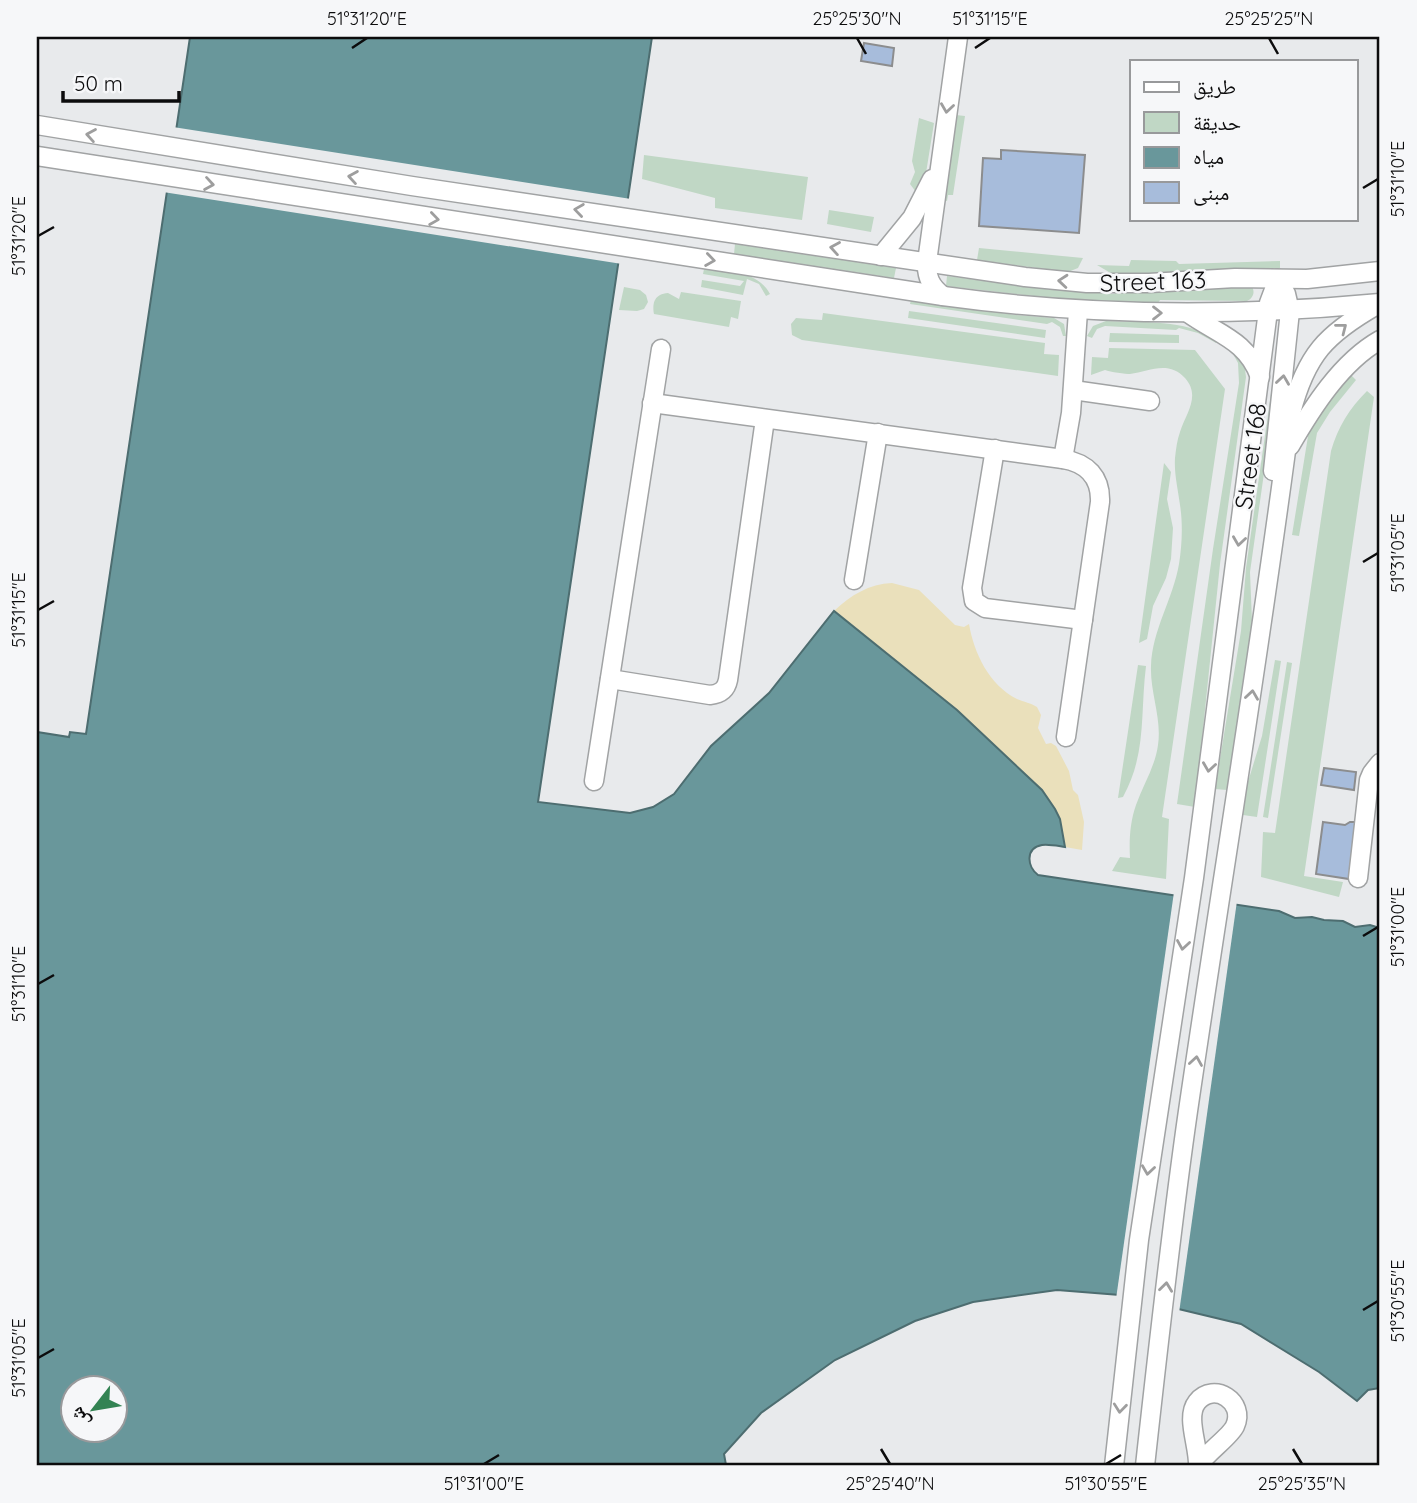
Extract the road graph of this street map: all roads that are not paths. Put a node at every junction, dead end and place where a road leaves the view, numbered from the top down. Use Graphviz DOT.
graph roads {
  1 [pos="957,38"];
  2 [pos="37,125"];
  3 [pos="37,156"];
  4 [pos="940,156"];
  5 [pos="881,256"];
  6 [pos="927,262"];
  7 [pos="1380,271"];
  8 [pos="1278,279"];
  9 [pos="943,296"];
  10 [pos="1380,303"];
  11 [pos="1077,311"];
  12 [pos="1290,311"];
  13 [pos="1269,312"];
  14 [pos="1188,313"];
  15 [pos="1380,340"];
  16 [pos="661,349"];
  17 [pos="1261,377"];
  18 [pos="1073,390"];
  19 [pos="1150,401"];
  20 [pos="652,403"];
  21 [pos="765,419"];
  22 [pos="878,433"];
  23 [pos="995,449"];
  24 [pos="1286,452"];
  25 [pos="1063,459"];
  26 [pos="1277,521"];
  27 [pos="854,580"];
  28 [pos="1083,620"];
  29 [pos="610,679"];
  30 [pos="1066,737"];
  31 [pos="1380,763"];
  32 [pos="594,781"];
  33 [pos="1358,878"];
  34 [pos="1114,1466"];
  35 [pos="1145,1466"];
  1 -- 4 [label="street, one-way"];
  5 -- 2 [label="street, Street 163, one-way"];
  3 -- 9 [label="street, Street 163, one-way"];
  4 -- 5 [label="street"];
  4 -- 6 [label="street"];
  5 -- 6 [label="street, Street 163"];
  8 -- 6 [label="street, Street 163, one-way"];
  6 -- 9 [label="street"];
  7 -- 8 [label="street, Street 163"];
  8 -- 12 [label="street, Street 168"];
  8 -- 13 [label="street, Street 168"];
  9 -- 11 [label="street, Street 163"];
  10 -- 12 [label="street, Street 163"];
  24 -- 10 [label="street, Street 168, one-way"];
  11 -- 14 [label="street, Street 163, one-way"];
  11 -- 18 [label="street"];
  12 -- 13 [label="street, Street 163"];
  26 -- 12 [label="street, Street 168, one-way"];
  13 -- 14 [label="street, Street 163"];
  13 -- 17 [label="street, Street 168"];
  14 -- 17 [label="street, Street 163"];
  15 -- 24 [label="street"];
  16 -- 20 [label="street"];
  17 -- 34 [label="street, Street 168, one-way"];
  18 -- 19 [label="street"];
  18 -- 25 [label="street"];
  20 -- 21 [label="street"];
  20 -- 29 [label="street"];
  21 -- 22 [label="street"];
  21 -- 29 [label="street"];
  22 -- 23 [label="street"];
  22 -- 27 [label="street"];
  23 -- 25 [label="street"];
  23 -- 28 [label="street"];
  24 -- 26 [label="street, Street 168"];
  25 -- 28 [label="street"];
  35 -- 26 [label="street, Street 168, one-way"];
  28 -- 30 [label="street"];
  29 -- 32 [label="street"];
  31 -- 33 [label="street"];
}
